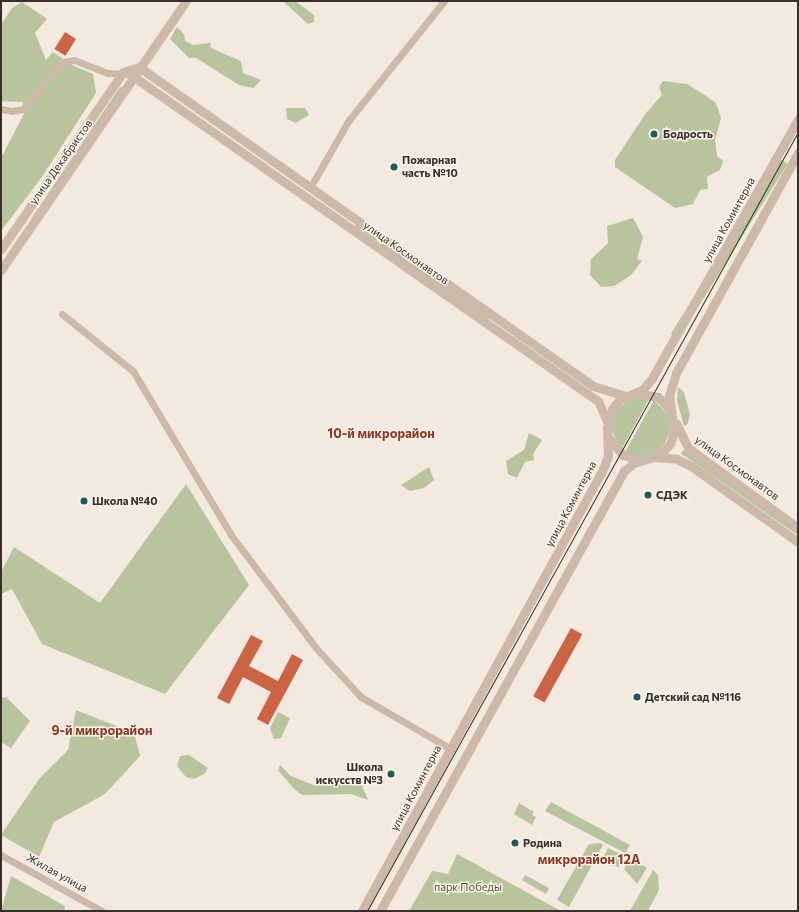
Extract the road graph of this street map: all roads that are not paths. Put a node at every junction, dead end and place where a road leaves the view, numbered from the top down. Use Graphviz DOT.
graph roads {
  1 [pos="186,1"];
  2 [pos="444,1"];
  3 [pos="139,67"];
  4 [pos="123,72"];
  5 [pos="134,77"];
  6 [pos="186,97"];
  7 [pos="179,108"];
  8 [pos="1,109"];
  9 [pos="798,119"];
  10 [pos="798,153"];
  11 [pos="311,186"];
  12 [pos="22,218"];
  13 [pos="32,226"];
  14 [pos="1,249"];
  15 [pos="1,270"];
  16 [pos="62,314"];
  17 [pos="501,319"];
  18 [pos="494,329"];
  19 [pos="638,393"];
  20 [pos="626,396"];
  21 [pos="674,418"];
  22 [pos="607,428"];
  23 [pos="654,457"];
  24 [pos="641,460"];
  25 [pos="798,528"];
  26 [pos="798,542"];
  27 [pos="451,749"];
  28 [pos="1,854"];
  29 [pos="102,911"];
  30 [pos="362,911"];
  31 [pos="380,911"];
  1 -- 3 [label="street, улица Декабристов"];
  2 -- 11 [label="street"];
  3 -- 4 [label="street"];
  3 -- 5 [label="street, улица Декабристов"];
  3 -- 6 [label="street, улица Космонавтов"];
  4 -- 5 [label="street"];
  4 -- 8 [label="street"];
  4 -- 12 [label="street, улица Декабристов"];
  5 -- 7 [label="street, улица Космонавтов"];
  5 -- 13 [label="street, улица Декабристов"];
  6 -- 7 [label="street"];
  6 -- 11 [label="street, улица Космонавтов"];
  7 -- 18 [label="street, улица Космонавтов"];
  9 -- 19 [label="street, улица Коминтерна"];
  10 -- 21 [label="street"];
  11 -- 17 [label="street, улица Космонавтов"];
  12 -- 13 [label="street"];
  12 -- 14 [label="street, улица Декабристов"];
  13 -- 15 [label="street, улица Декабристов"];
  16 -- 27 [label="street"];
  17 -- 18 [label="street"];
  17 -- 20 [label="street, улица Космонавтов"];
  18 -- 22 [label="street, улица Космонавтов"];
  19 -- 20 [label="street"];
  19 -- 21 [label="street, улица Космонавтов"];
  20 -- 22 [label="street, улица Коминтерна"];
  21 -- 23 [label="street"];
  21 -- 25 [label="street, улица Космонавтов"];
  22 -- 24 [label="street, улица Космонавтов"];
  22 -- 27 [label="street, улица Коминтерна"];
  23 -- 24 [label="street"];
  23 -- 26 [label="street"];
  24 -- 31 [label="street"];
  27 -- 30 [label="street, улица Коминтерна"];
  28 -- 29 [label="street, Жилая улица"];
}
